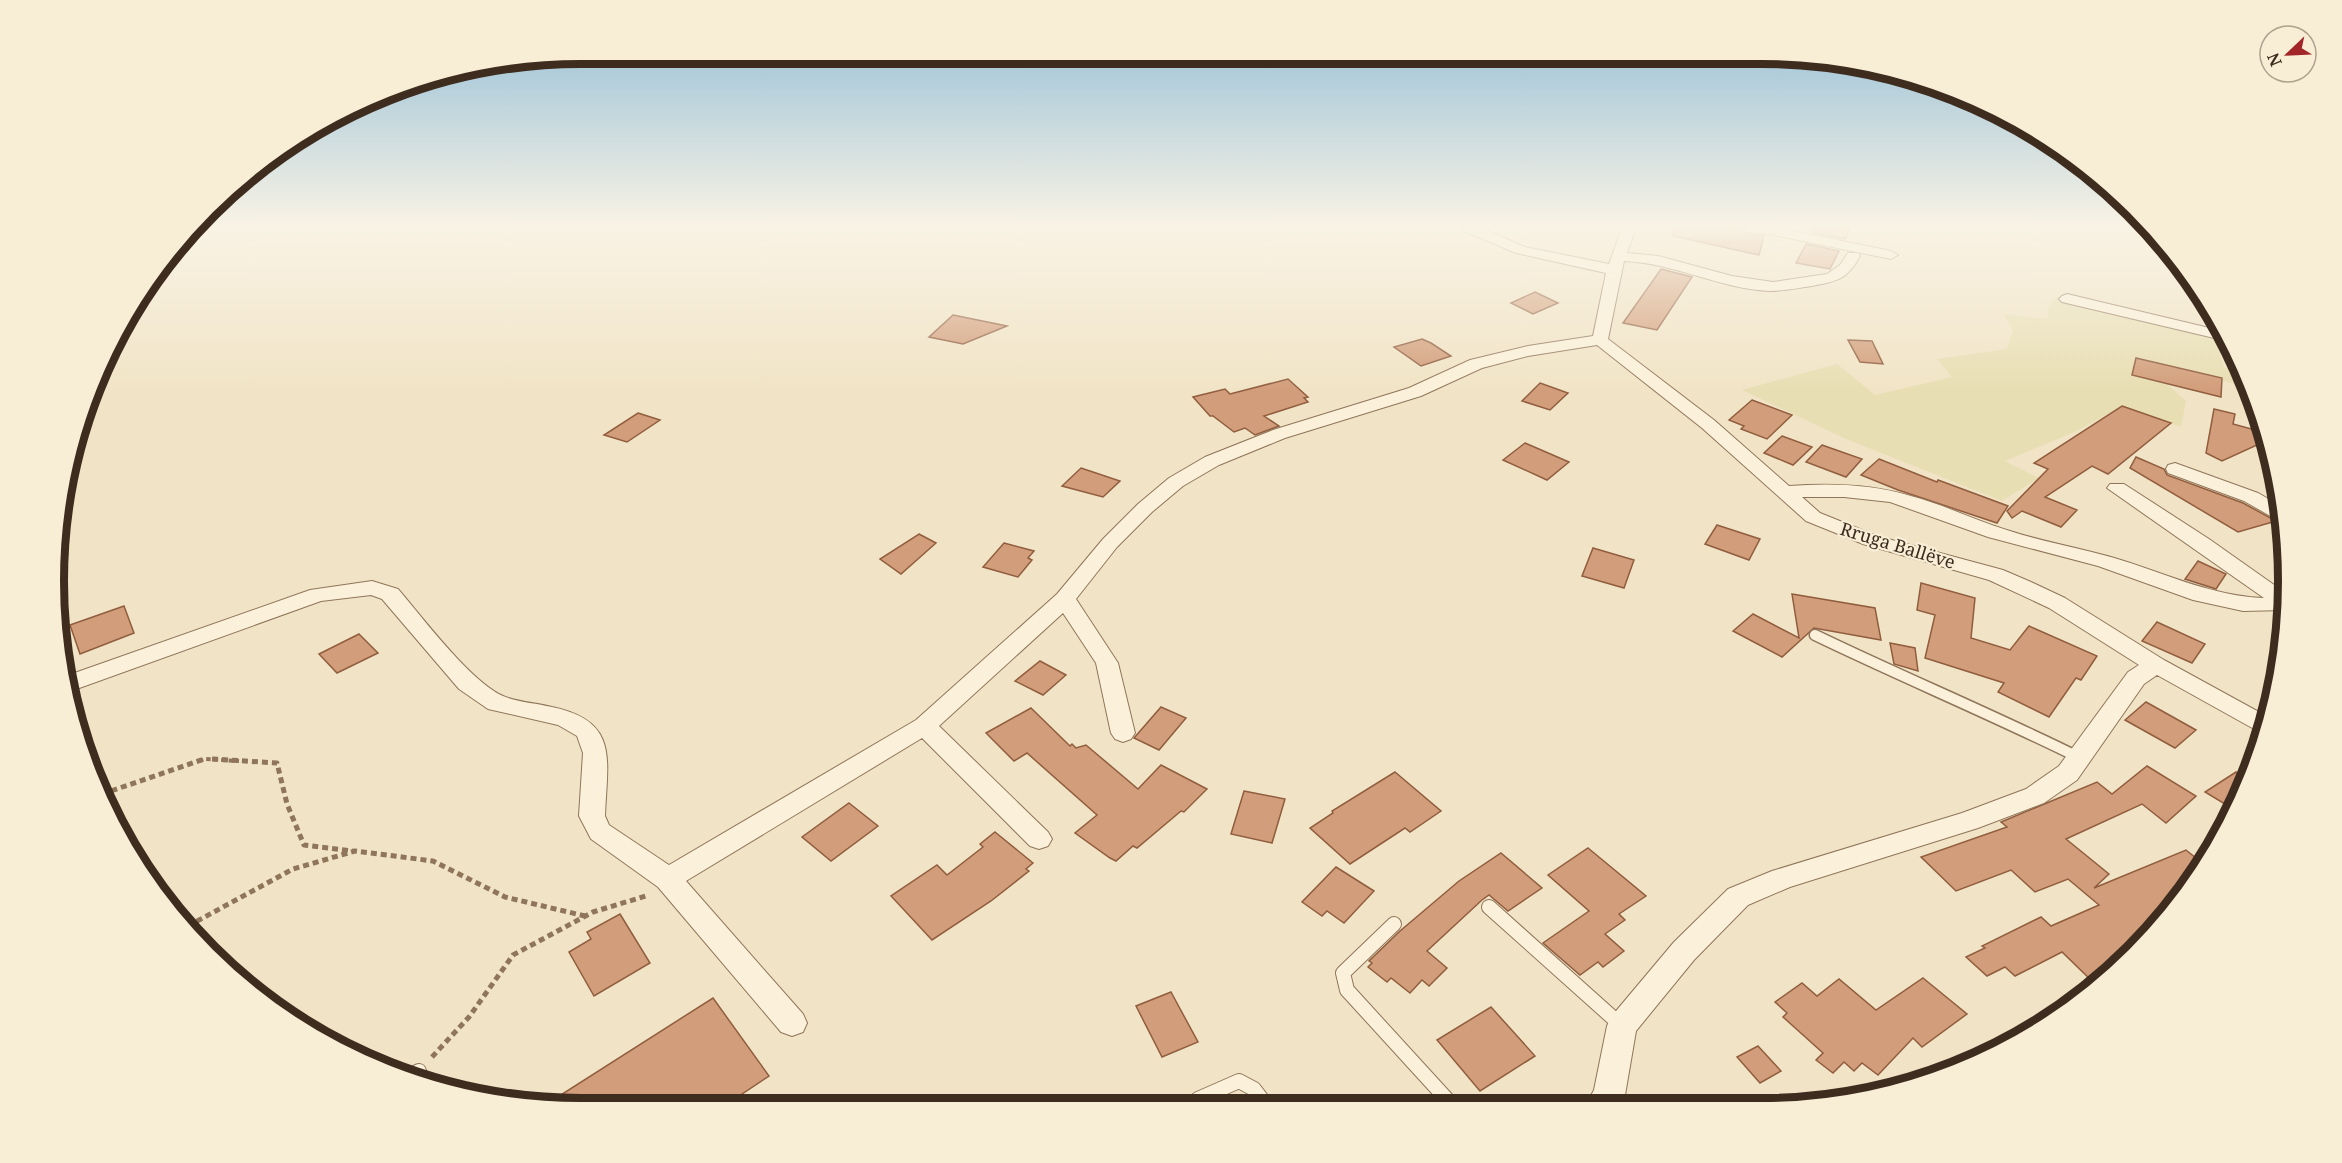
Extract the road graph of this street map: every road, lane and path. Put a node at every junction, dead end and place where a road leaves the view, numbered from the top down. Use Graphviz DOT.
graph roads {
  1 [pos="1614,282"];
  2 [pos="1748,282"];
  3 [pos="1805,282"];
  4 [pos="2067,299"];
  5 [pos="2215,335"];
  6 [pos="1600,339"];
  7 [pos="2175,469"];
  8 [pos="2117,488"];
  9 [pos="1783,492"];
  10 [pos="2272,509"];
  11 [pos="2277,597"];
  12 [pos="1065,599"];
  13 [pos="2277,604"];
  14 [pos="1815,634"];
  15 [pos="2156,665"];
  16 [pos="74,682"];
  17 [pos="2258,722"];
  18 [pos="924,726"];
  19 [pos="1123,733"];
  20 [pos="2078,757"];
  21 [pos="110,791"];
  22 [pos="1039,839"];
  23 [pos="355,851"];
  24 [pos="672,883"];
  25 [pos="1489,907"];
  26 [pos="585,916"];
  27 [pos="195,924"];
  28 [pos="1394,924"];
  29 [pos="792,1023"];
  30 [pos="1622,1026"];
  31 [pos="416,1071"];
  32 [pos="1200,1098"];
  33 [pos="1260,1098"];
  34 [pos="1447,1098"];
  35 [pos="1607,1098"];
  1 -- 6 [label="street"];
  2 -- 3 [label="street"];
  4 -- 5 [label="street"];
  6 -- 9 [label="street, Rruga Ballëve"];
  6 -- 12 [label="street"];
  7 -- 10 [label="street"];
  8 -- 11 [label="street"];
  9 -- 13 [label="street"];
  9 -- 15 [label="street, Rruga Ballëve"];
  12 -- 18 [label="street"];
  12 -- 19 [label="street"];
  14 -- 20 [label="lane"];
  15 -- 17 [label="street, Rruga Ballëve"];
  15 -- 20 [label="street"];
  16 -- 24 [label="street"];
  18 -- 22 [label="street"];
  18 -- 24 [label="street"];
  20 -- 30 [label="street"];
  21 -- 23 [label="path"];
  23 -- 26 [label="path"];
  23 -- 27 [label="path"];
  24 -- 26 [label="path"];
  24 -- 29 [label="street"];
  25 -- 30 [label="lane"];
  26 -- 31 [label="path"];
  28 -- 34 [label="lane"];
  30 -- 35 [label="street"];
  32 -- 33 [label="lane"];
}
